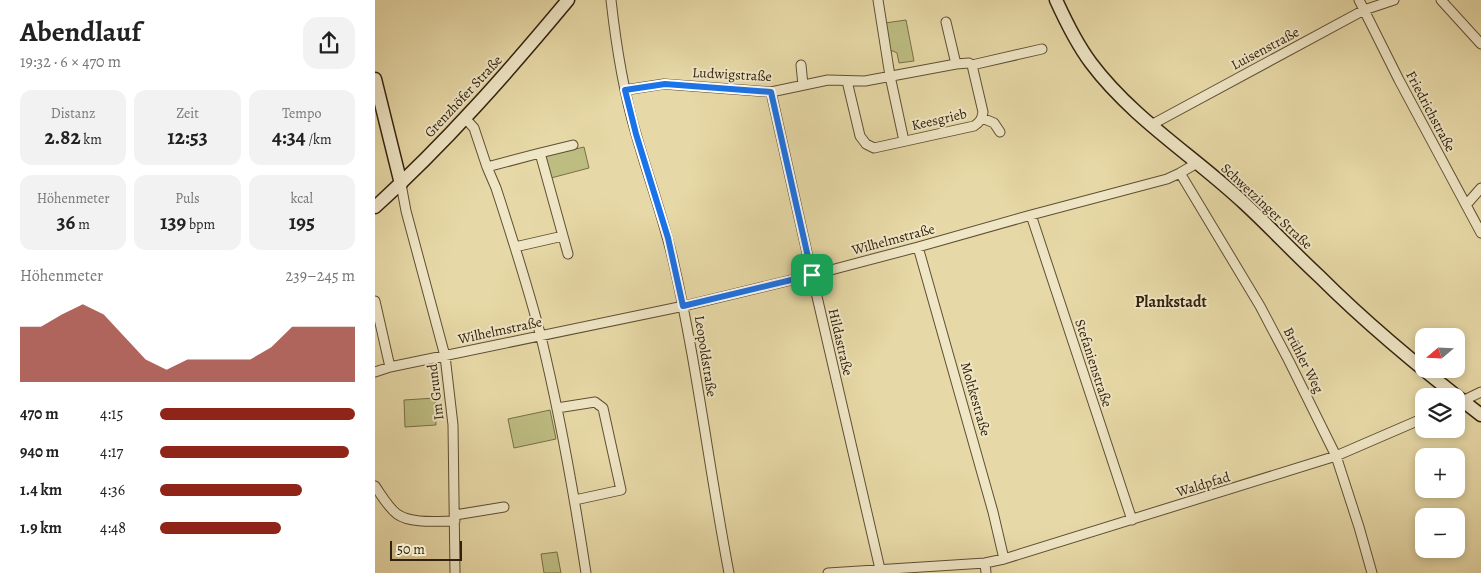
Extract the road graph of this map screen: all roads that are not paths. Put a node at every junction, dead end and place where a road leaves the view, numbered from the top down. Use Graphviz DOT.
graph roads {
  1 [pos="568,0"];
  2 [pos="611,0"];
  3 [pos="878,0"];
  4 [pos="1056,0"];
  5 [pos="1359,0"];
  6 [pos="1394,0"];
  7 [pos="1441,0"];
  8 [pos="1364,10"];
  9 [pos="945,22"];
  10 [pos="1481,44"];
  11 [pos="1042,49"];
  12 [pos="956,64"];
  13 [pos="801,65"];
  14 [pos="973,66"];
  15 [pos="890,76"];
  16 [pos="375,79"];
  17 [pos="847,81"];
  18 [pos="803,85"];
  19 [pos="625,90"];
  20 [pos="771,92"];
  21 [pos="465,118"];
  22 [pos="982,118"];
  23 [pos="1151,125"];
  24 [pos="1000,132"];
  25 [pos="905,141"];
  26 [pos="573,145"];
  27 [pos="540,153"];
  28 [pos="1197,163"];
  29 [pos="487,167"];
  30 [pos="1180,173"];
  31 [pos="401,184"];
  32 [pos="1481,188"];
  33 [pos="1466,205"];
  34 [pos="375,207"];
  35 [pos="1031,214"];
  36 [pos="1481,233"];
  37 [pos="563,236"];
  38 [pos="515,247"];
  39 [pos="919,247"];
  40 [pos="568,254"];
  41 [pos="812,275"];
  42 [pos="375,301"];
  43 [pos="683,306"];
  44 [pos="540,335"];
  45 [pos="445,356"];
  46 [pos="390,367"];
  47 [pos="375,372"];
  48 [pos="1443,388"];
  49 [pos="1481,392"];
  50 [pos="1465,400"];
  51 [pos="1465,406"];
  52 [pos="557,408"];
  53 [pos="1481,415"];
  54 [pos="1415,422"];
  55 [pos="1336,456"];
  56 [pos="375,486"];
  57 [pos="575,500"];
  58 [pos="504,507"];
  59 [pos="455,518"];
  60 [pos="1132,520"];
  61 [pos="1005,559"];
  62 [pos="985,562"];
  63 [pos="880,569"];
  64 [pos="455,573"];
  65 [pos="586,573"];
  66 [pos="729,573"];
  67 [pos="828,573"];
  68 [pos="986,573"];
  69 [pos="1372,573"];
  1 -- 21 [label="street, Grenzhöfer Straße"];
  2 -- 19 [label="street, Leopoldstraße"];
  3 -- 15 [label="street, Keesgrieb"];
  4 -- 23 [label="street, Schwetzinger Straße"];
  5 -- 8 [label="street, Friedrichstraße"];
  6 -- 8 [label="street, Luisenstraße"];
  7 -- 10 [label="street"];
  8 -- 23 [label="street, Luisenstraße"];
  8 -- 33 [label="street, Friedrichstraße"];
  9 -- 12 [label="street"];
  11 -- 14 [label="street, Ludwigstraße"];
  12 -- 14 [label="street, Ludwigstraße"];
  12 -- 15 [label="street, Ludwigstraße"];
  13 -- 18 [label="street"];
  14 -- 22 [label="street, Keesgrieb"];
  15 -- 17 [label="street, Ludwigstraße"];
  15 -- 25 [label="street, Keesgrieb"];
  16 -- 31 [label="street"];
  17 -- 18 [label="street, Ludwigstraße"];
  17 -- 25 [label="street, Keesgrieb"];
  18 -- 20 [label="street, Ludwigstraße"];
  19 -- 20 [label="street, Ludwigstraße"];
  19 -- 43 [label="street, Leopoldstraße"];
  20 -- 41 [label="street, Hildastraße"];
  21 -- 29 [label="street"];
  21 -- 31 [label="street, Grenzhöfer Straße"];
  22 -- 24 [label="street"];
  22 -- 25 [label="street, Keesgrieb"];
  23 -- 28 [label="street, Schwetzinger Straße"];
  26 -- 27 [label="street"];
  27 -- 29 [label="street"];
  27 -- 37 [label="street"];
  28 -- 30 [label="street, Wilhelmstraße"];
  28 -- 48 [label="street, Schwetzinger Straße"];
  29 -- 38 [label="street"];
  30 -- 35 [label="street, Wilhelmstraße"];
  30 -- 55 [label="street, Brühler Weg"];
  31 -- 34 [label="street, Grenzhöfer Straße"];
  31 -- 45 [label="street, Im Grund"];
  32 -- 33 [label="street"];
  33 -- 36 [label="street, Friedrichstraße"];
  35 -- 39 [label="street, Wilhelmstraße"];
  35 -- 60 [label="street, Stefanienstraße"];
  37 -- 38 [label="street"];
  37 -- 40 [label="street"];
  38 -- 44 [label="street"];
  39 -- 41 [label="street, Wilhelmstraße"];
  39 -- 61 [label="street, Moltkestraße"];
  41 -- 43 [label="street, Wilhelmstraße"];
  41 -- 63 [label="street, Hildastraße"];
  42 -- 46 [label="street"];
  43 -- 44 [label="street, Wilhelmstraße"];
  43 -- 66 [label="street, Leopoldstraße"];
  44 -- 45 [label="street, Wilhelmstraße"];
  44 -- 52 [label="street"];
  45 -- 46 [label="street, Wilhelmstraße"];
  45 -- 59 [label="street, Im Grund"];
  46 -- 47 [label="street, Wilhelmstraße"];
  49 -- 50 [label="street"];
  51 -- 53 [label="street, Schwetzinger Straße"];
  52 -- 57 [label="street"];
  52 -- 57 [label="street"];
  54 -- 55 [label="street, Waldpfad"];
  55 -- 60 [label="street, Waldpfad"];
  55 -- 69 [label="street, Brühler Weg"];
  56 -- 59 [label="street"];
  57 -- 65 [label="street"];
  58 -- 59 [label="street"];
  59 -- 64 [label="street, Im Grund"];
  60 -- 61 [label="street, Waldpfad"];
  61 -- 62 [label="street, Waldpfad"];
  62 -- 63 [label="street, Waldpfad"];
  62 -- 68 [label="street"];
  63 -- 67 [label="street, Waldpfad"];
}
